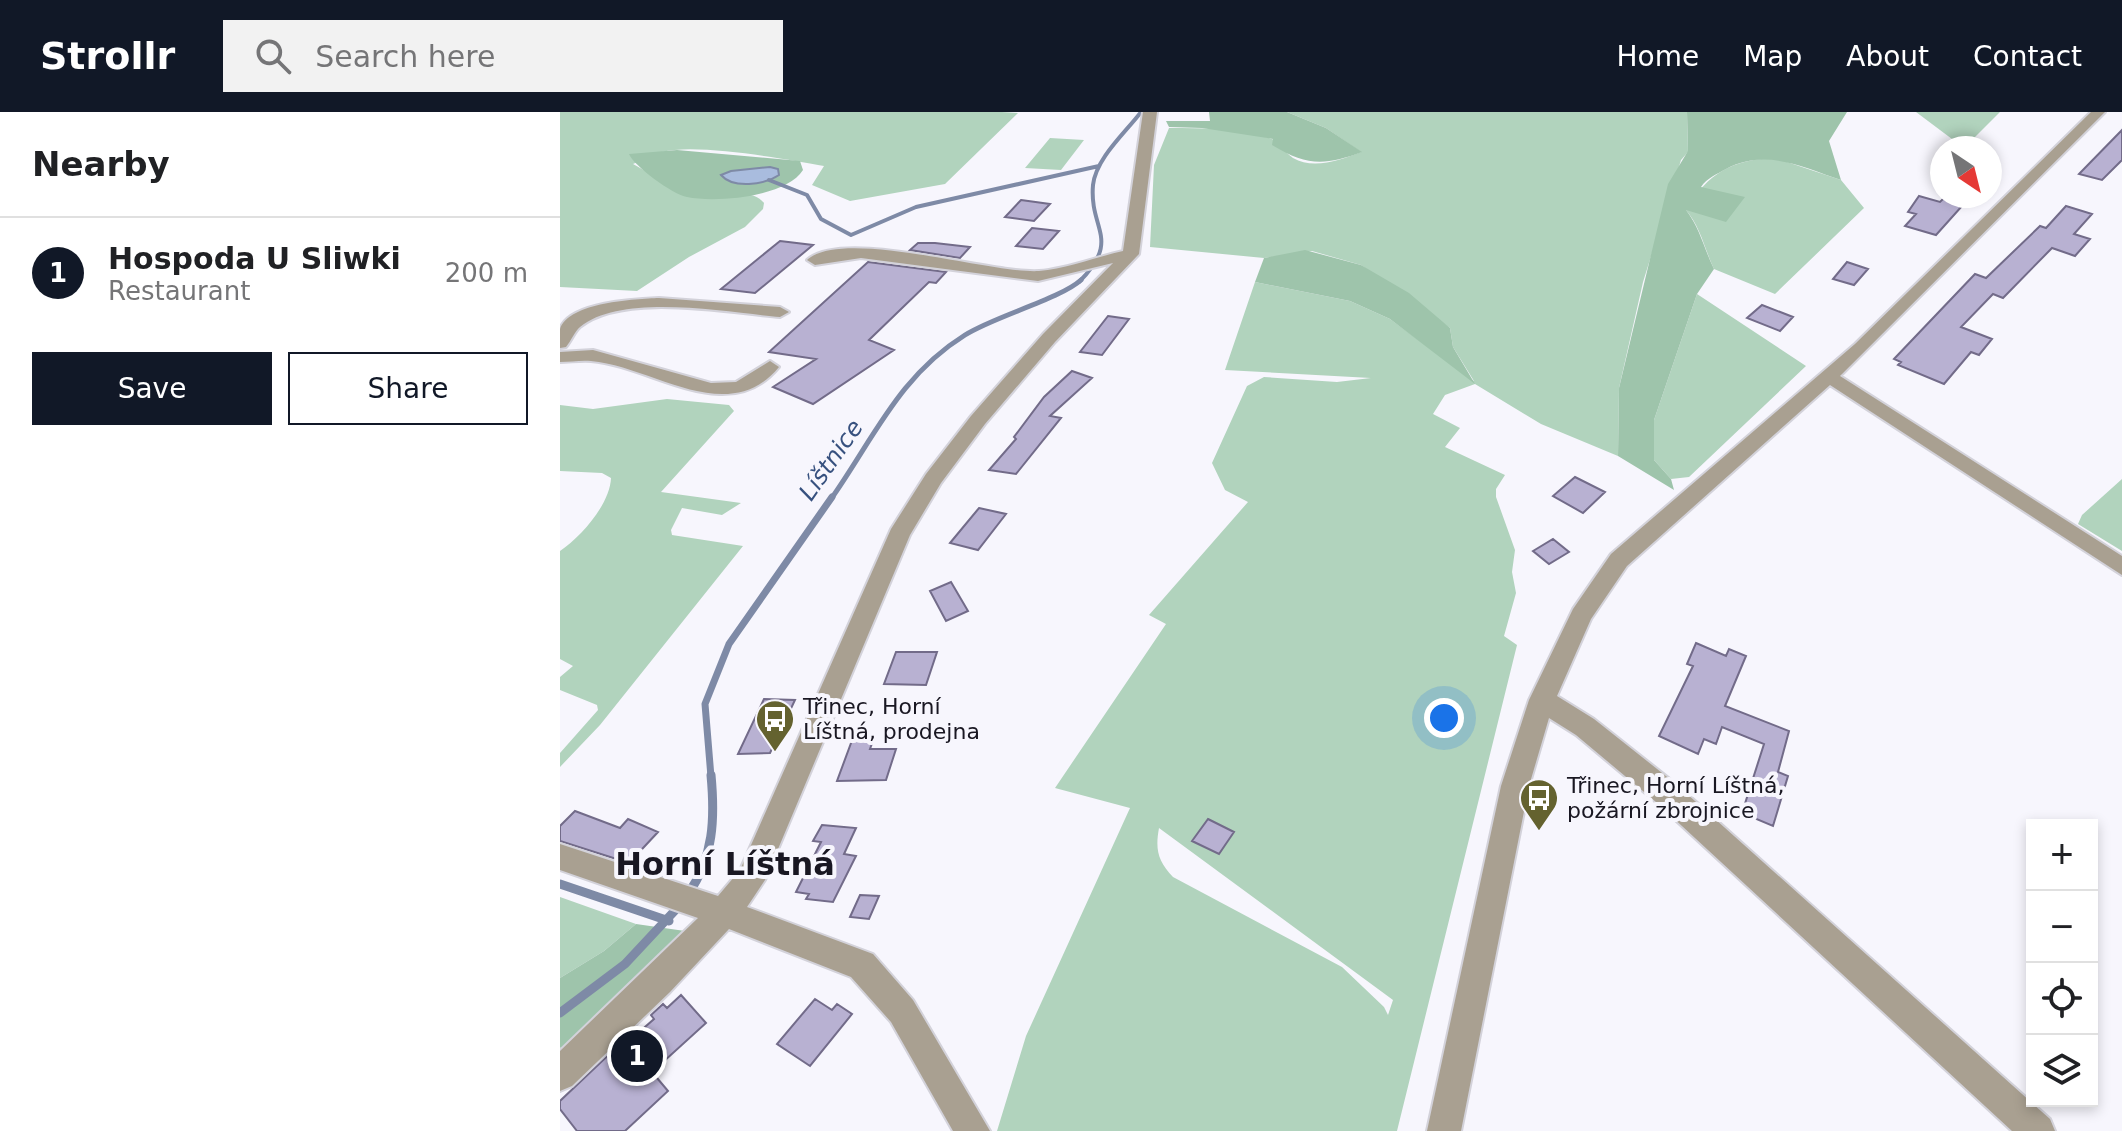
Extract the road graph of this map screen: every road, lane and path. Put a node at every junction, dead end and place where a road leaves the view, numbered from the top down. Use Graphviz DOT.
graph roads {
  1 [pos="1150,112"];
  2 [pos="2098,112"];
  3 [pos="1131,254"];
  4 [pos="815,260"];
  5 [pos="780,312"];
  6 [pos="560,343"];
  7 [pos="560,357"];
  8 [pos="770,367"];
  9 [pos="1828,376"];
  10 [pos="2122,567"];
  11 [pos="1542,700"];
  12 [pos="560,857"];
  13 [pos="725,913"];
  14 [pos="560,1074"];
  15 [pos="973,1131"];
  16 [pos="1444,1131"];
  17 [pos="2038,1131"];
  1 -- 3 [label="street"];
  2 -- 9 [label="street"];
  3 -- 4 [label="street"];
  3 -- 13 [label="street"];
  5 -- 6 [label="street"];
  7 -- 8 [label="street"];
  9 -- 10 [label="street"];
  9 -- 11 [label="street"];
  11 -- 16 [label="street"];
  11 -- 17 [label="street"];
  12 -- 13 [label="street"];
  13 -- 14 [label="street"];
  13 -- 15 [label="street"];
}
